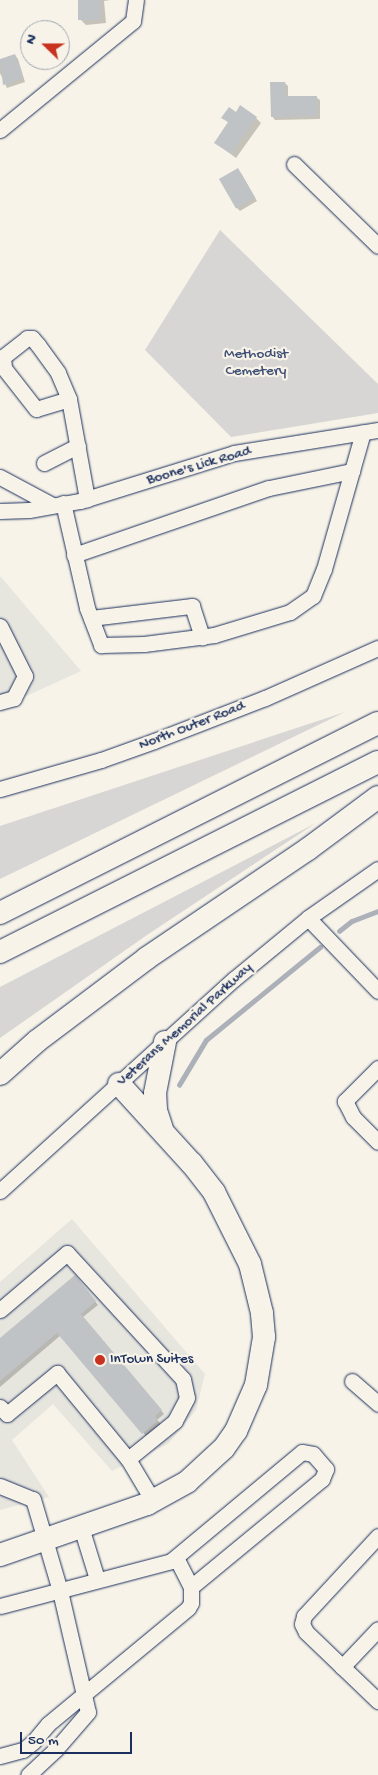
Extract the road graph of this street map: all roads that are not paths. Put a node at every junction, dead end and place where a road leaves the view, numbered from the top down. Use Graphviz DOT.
graph roads {
  1 [pos="136,0"];
  2 [pos="0,130"];
  3 [pos="294,164"];
  4 [pos="375,238"];
  5 [pos="69,399"];
  6 [pos="370,431"];
  7 [pos="78,446"];
  8 [pos="44,463"];
  9 [pos="352,471"];
  10 [pos="0,477"];
  11 [pos="87,499"];
  12 [pos="58,504"];
  13 [pos="0,511"];
  14 [pos="74,555"];
  15 [pos="89,613"];
  16 [pos="0,626"];
  17 [pos="202,637"];
  18 [pos="378,648"];
  19 [pos="0,702"];
  20 [pos="378,723"];
  21 [pos="378,762"];
  22 [pos="0,789"];
  23 [pos="378,797"];
  24 [pos="378,869"];
  25 [pos="0,913"];
  26 [pos="308,918"];
  27 [pos="0,952"];
  28 [pos="378,991"];
  29 [pos="37,1041"];
  30 [pos="165,1042"];
  31 [pos="0,1059"];
  32 [pos="378,1068"];
  33 [pos="0,1074"];
  34 [pos="119,1084"];
  35 [pos="163,1132"];
  36 [pos="378,1142"];
  37 [pos="0,1191"];
  38 [pos="0,1310"];
  39 [pos="352,1381"];
  40 [pos="378,1404"];
  41 [pos="0,1407"];
  42 [pos="128,1459"];
  43 [pos="0,1486"];
  44 [pos="153,1501"];
  45 [pos="81,1527"];
  46 [pos="378,1536"];
  47 [pos="47,1540"];
  48 [pos="0,1555"];
  49 [pos="176,1558"];
  50 [pos="97,1579"];
  51 [pos="191,1586"];
  52 [pos="60,1591"];
  53 [pos="0,1606"];
  54 [pos="378,1630"];
  55 [pos="342,1667"];
  56 [pos="85,1694"];
  57 [pos="378,1701"];
  58 [pos="0,1756"];
  59 [pos="28,1775"];
  1 -- 2 [label="street"];
  3 -- 4 [label="street"];
  5 -- 5 [label="street"];
  5 -- 7 [label="street"];
  6 -- 9 [label="street"];
  6 -- 11 [label="street, Boone's Lick Road"];
  7 -- 8 [label="street"];
  7 -- 11 [label="street"];
  9 -- 14 [label="street"];
  9 -- 17 [label="street"];
  10 -- 12 [label="street"];
  11 -- 12 [label="street, Boone's Lick Road"];
  12 -- 13 [label="street, Boone's Lick Road"];
  12 -- 14 [label="street"];
  14 -- 15 [label="street"];
  15 -- 17 [label="street"];
  15 -- 17 [label="street"];
  16 -- 19 [label="street"];
  18 -- 22 [label="street, North Outer Road"];
  20 -- 25 [label="highway"];
  21 -- 27 [label="highway"];
  23 -- 29 [label="highway"];
  24 -- 26 [label="street, Veterans Memorial Parkway"];
  26 -- 28 [label="street"];
  26 -- 30 [label="street, Veterans Memorial Parkway"];
  29 -- 31 [label="highway"];
  29 -- 33 [label="highway"];
  30 -- 34 [label="street, Veterans Memorial Parkway"];
  30 -- 35 [label="highway"];
  32 -- 36 [label="street"];
  34 -- 35 [label="highway"];
  34 -- 37 [label="street, Veterans Memorial Parkway"];
  35 -- 44 [label="highway"];
  38 -- 42 [label="street"];
  39 -- 40 [label="street"];
  41 -- 42 [label="street"];
  42 -- 44 [label="street"];
  43 -- 47 [label="street"];
  44 -- 45 [label="highway"];
  45 -- 47 [label="highway"];
  45 -- 50 [label="street"];
  46 -- 55 [label="street"];
  47 -- 48 [label="highway"];
  47 -- 52 [label="street"];
  49 -- 50 [label="street"];
  49 -- 51 [label="street"];
  49 -- 51 [label="street"];
  50 -- 52 [label="street"];
  51 -- 56 [label="street"];
  52 -- 53 [label="street"];
  52 -- 56 [label="street"];
  54 -- 55 [label="street"];
  55 -- 57 [label="street"];
  56 -- 58 [label="street"];
  56 -- 59 [label="street"];
}
